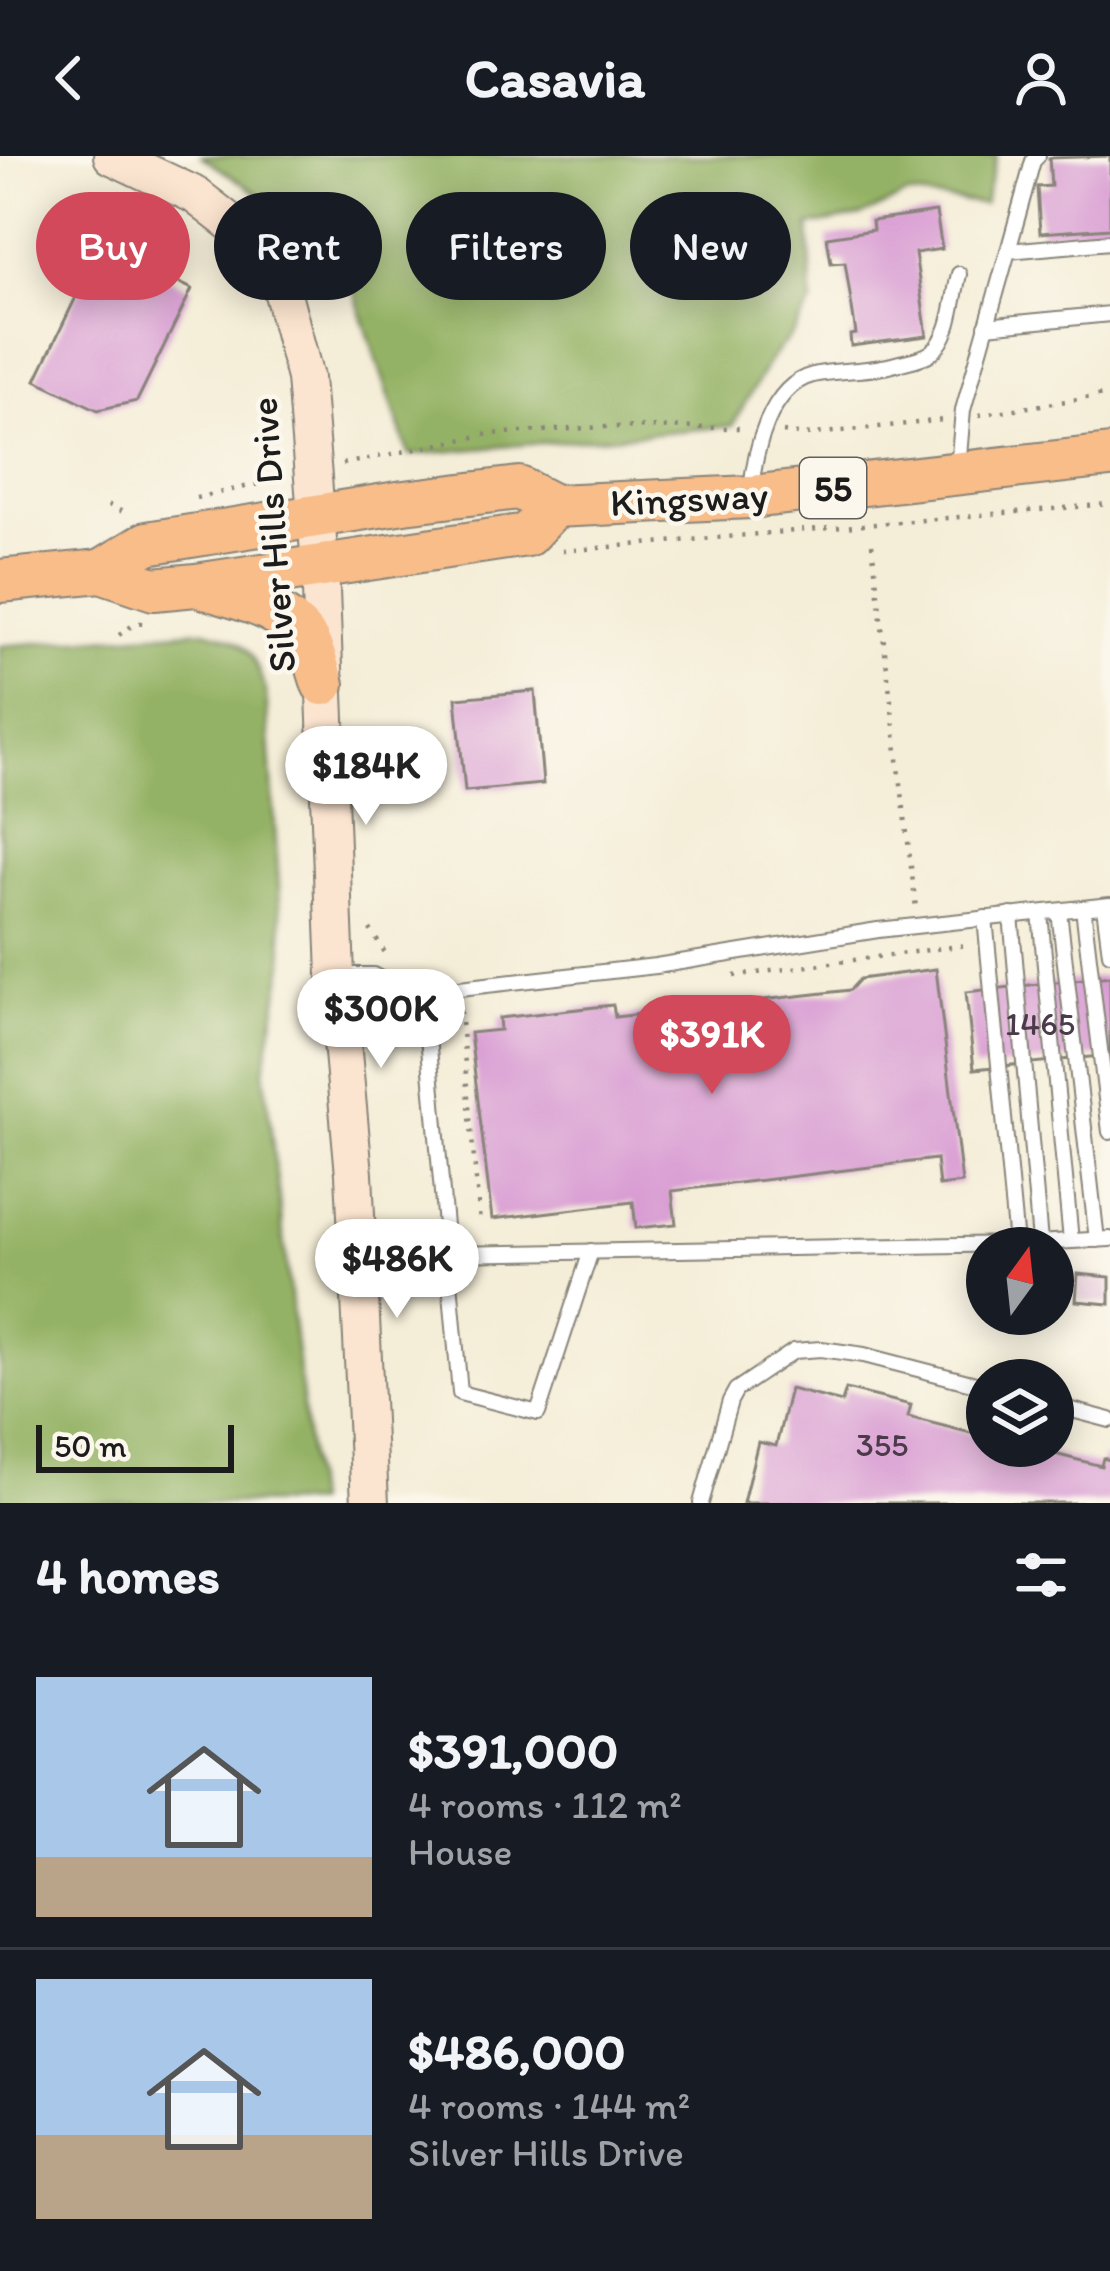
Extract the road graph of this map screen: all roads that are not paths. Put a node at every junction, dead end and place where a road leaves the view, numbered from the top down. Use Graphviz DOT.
graph roads {
  1 [pos="112,156"];
  2 [pos="1038,156"];
  3 [pos="1110,242"];
  4 [pos="1008,250"];
  5 [pos="958,274"];
  6 [pos="1110,314"];
  7 [pos="986,326"];
  8 [pos="1110,456"];
  9 [pos="958,473"];
  10 [pos="751,497"];
  11 [pos="554,506"];
  12 [pos="316,516"];
  13 [pos="320,565"];
  14 [pos="101,571"];
  15 [pos="0,581"];
  16 [pos="196,585"];
  17 [pos="323,684"];
  18 [pos="1107,906"];
  19 [pos="1083,908"];
  20 [pos="1059,911"];
  21 [pos="1040,913"];
  22 [pos="1011,915"];
  23 [pos="986,918"];
  24 [pos="1110,953"];
  25 [pos="335,975"];
  26 [pos="424,992"];
  27 [pos="1110,1132"];
  28 [pos="1014,1227"];
  29 [pos="1039,1227"];
  30 [pos="1070,1227"];
  31 [pos="1103,1239"];
  32 [pos="966,1245"];
  33 [pos="591,1251"];
  34 [pos="446,1254"];
  35 [pos="966,1382"];
  36 [pos="1074,1411"];
  37 [pos="1110,1420"];
  38 [pos="370,1503"];
  39 [pos="701,1503"];
  1 -- 12 [label="street, Silver Hills Drive"];
  2 -- 4 [label="lane"];
  3 -- 4 [label="lane"];
  4 -- 7 [label="lane"];
  5 -- 10 [label="lane"];
  6 -- 7 [label="lane"];
  7 -- 9 [label="lane"];
  8 -- 9 [label="main road, Kingsway / 55"];
  9 -- 10 [label="main road, Kingsway / 55"];
  10 -- 11 [label="main road, Kingsway / 55"];
  11 -- 12 [label="main road, Kingsway / 55"];
  11 -- 13 [label="main road, Kingsway / 55"];
  12 -- 13 [label="street, Silver Hills Drive"];
  12 -- 14 [label="main road, Kingsway / 55"];
  13 -- 16 [label="main road, Kingsway / 55"];
  13 -- 17 [label="street, Silver Hills Drive"];
  14 -- 15 [label="main road, Kingsway / 55"];
  14 -- 16 [label="main road, Kingsway / 55"];
  16 -- 17 [label="main road"];
  17 -- 25 [label="street, Silver Hills Drive"];
  18 -- 19 [label="lane"];
  18 -- 24 [label="lane"];
  19 -- 20 [label="lane"];
  19 -- 27 [label="lane"];
  20 -- 21 [label="lane"];
  20 -- 31 [label="lane"];
  21 -- 22 [label="lane"];
  21 -- 30 [label="lane"];
  22 -- 23 [label="lane"];
  22 -- 29 [label="lane"];
  23 -- 26 [label="lane"];
  23 -- 28 [label="lane"];
  25 -- 26 [label="lane"];
  25 -- 38 [label="street, Silver Hills Drive"];
  26 -- 34 [label="lane"];
  32 -- 33 [label="lane"];
  33 -- 34 [label="lane"];
  33 -- 34 [label="lane"];
  35 -- 39 [label="lane"];
  36 -- 37 [label="lane"];
}
